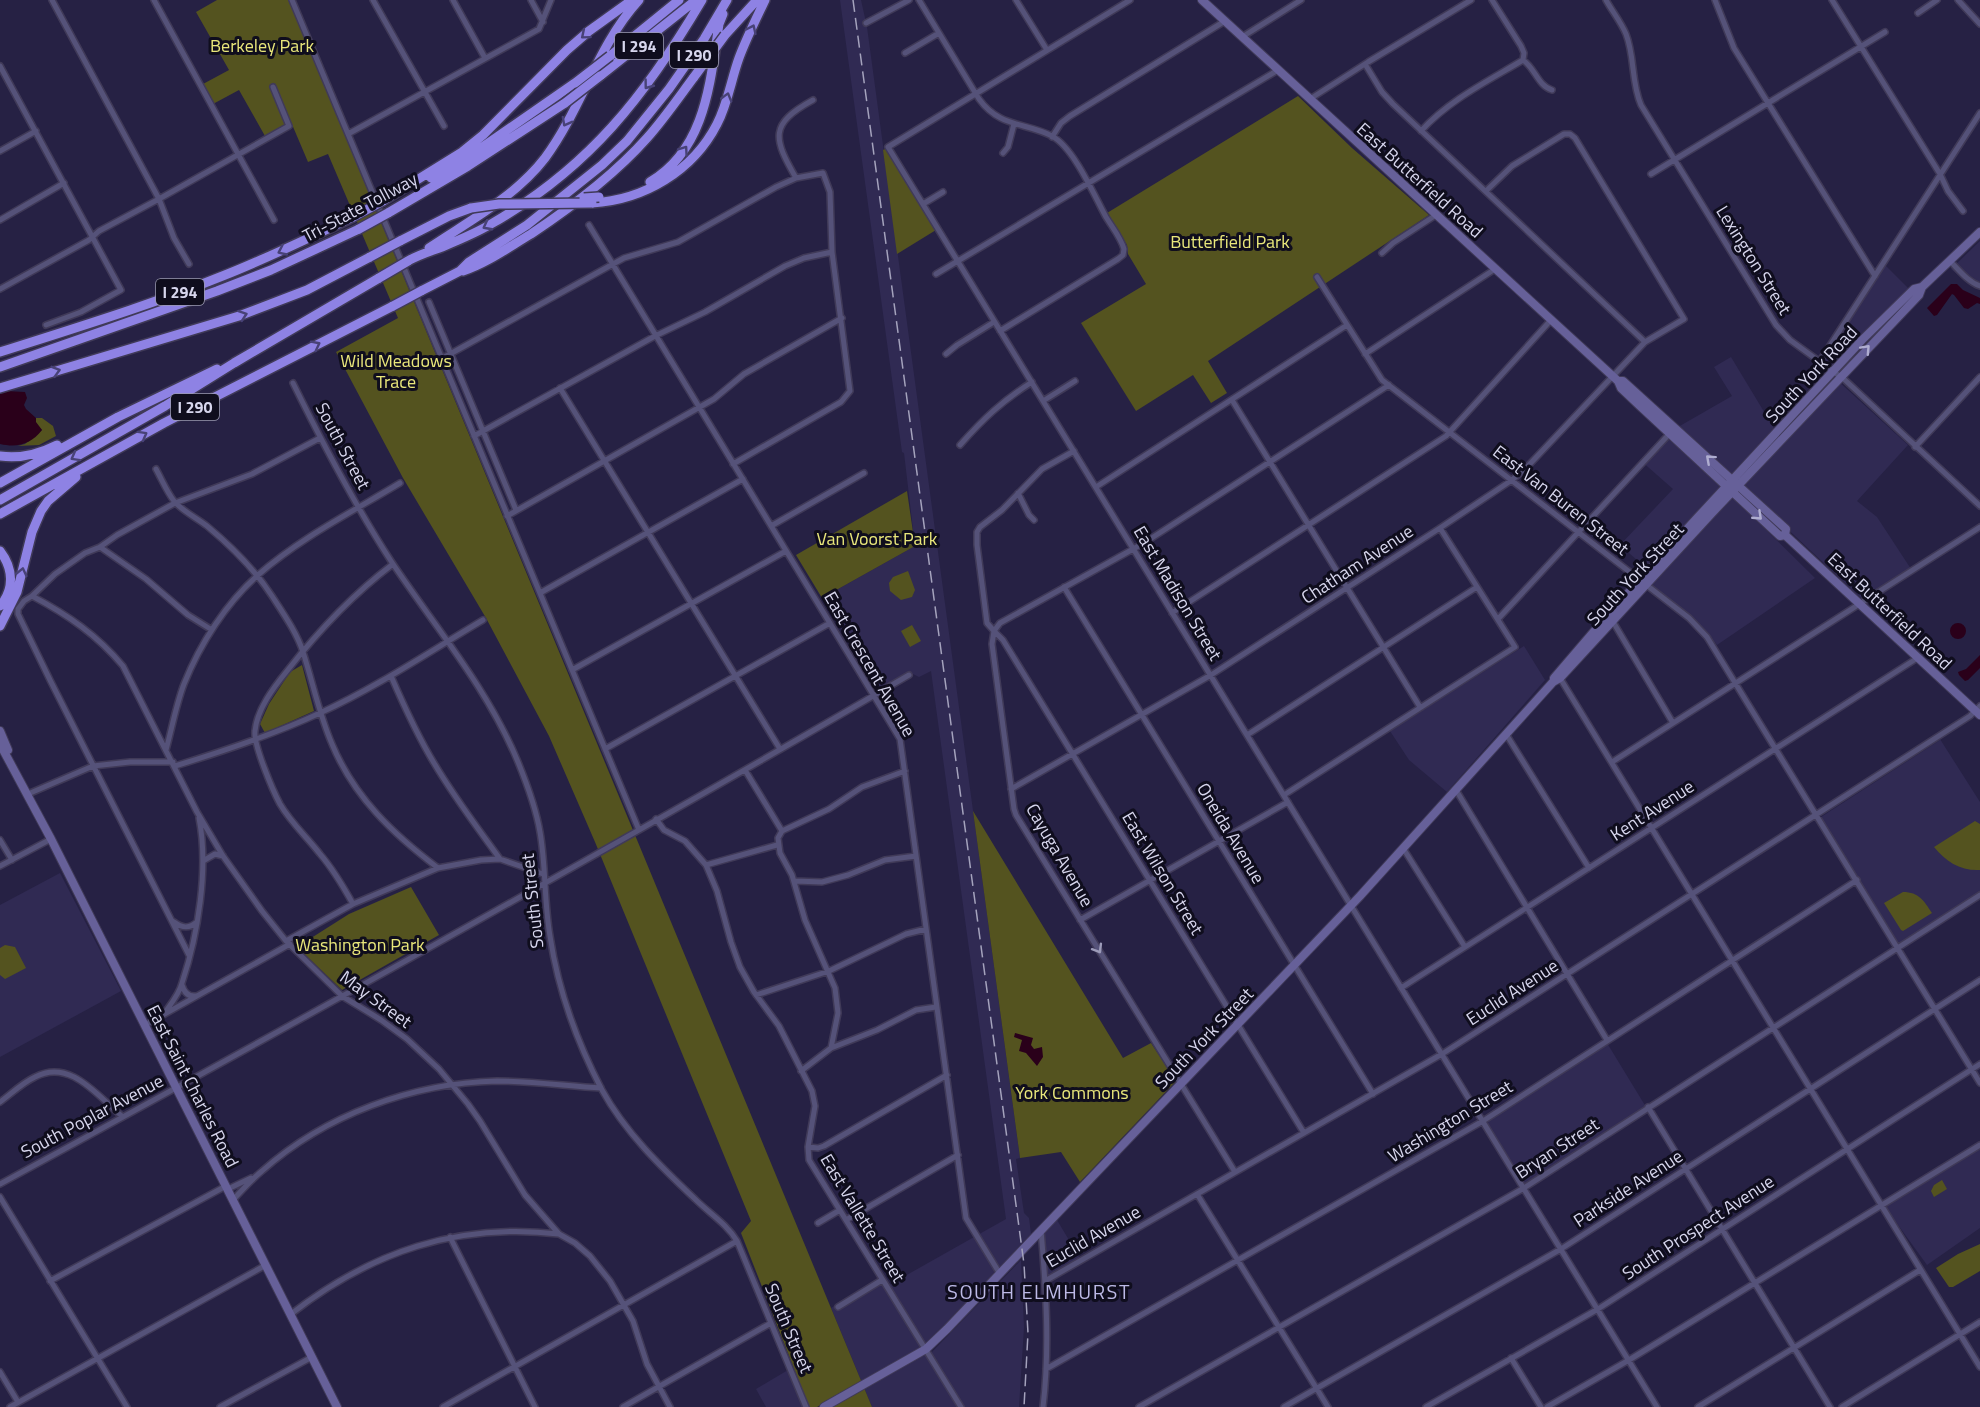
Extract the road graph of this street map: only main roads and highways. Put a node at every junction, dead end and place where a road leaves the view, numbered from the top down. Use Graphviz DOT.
graph roads {
  1 [pos="632,0"];
  2 [pos="639,0"];
  3 [pos="679,0"];
  4 [pos="696,0"];
  5 [pos="702,0"];
  6 [pos="757,0"];
  7 [pos="765,0"];
  8 [pos="1202,0"];
  9 [pos="726,2"];
  10 [pos="596,200"];
  11 [pos="383,201"];
  12 [pos="1980,232"];
  13 [pos="410,260"];
  14 [pos="460,271"];
  15 [pos="0,352"];
  16 [pos="234,363"];
  17 [pos="0,367"];
  18 [pos="1837,374"];
  19 [pos="0,388"];
  20 [pos="118,417"];
  21 [pos="1672,431"];
  22 [pos="112,452"];
  23 [pos="0,456"];
  24 [pos="1711,473"];
  25 [pos="1749,476"];
  26 [pos="1736,482"];
  27 [pos="0,483"];
  28 [pos="1729,489"];
  29 [pos="1714,499"];
  30 [pos="1754,499"];
  31 [pos="0,500"];
  32 [pos="0,514"];
  33 [pos="1785,535"];
  34 [pos="0,551"];
  35 [pos="1643,583"];
  36 [pos="0,606"];
  37 [pos="0,626"];
  38 [pos="1556,680"];
  39 [pos="1978,710"];
  40 [pos="0,731"];
  41 [pos="0,744"];
  42 [pos="20,780"];
  43 [pos="337,1407"];
  44 [pos="824,1407"];
  1 -- 11 [label="highway, one-way"];
  2 -- 13 [label="highway, one-way"];
  3 -- 11 [label="highway, Tri-State Tollway / I 294, bridge"];
  4 -- 17 [label="highway, Tri-State Tollway / I 294, bridge"];
  5 -- 13 [label="highway, I 290, one-way"];
  6 -- 14 [label="highway, bridge"];
  10 -- 7 [label="highway, one-way"];
  8 -- 21 [label="main road, East Butterfield Road"];
  10 -- 9 [label="highway, one-way"];
  9 -- 14 [label="highway, I 290"];
  19 -- 10 [label="highway, one-way, bridge"];
  11 -- 15 [label="highway, Tri-State Tollway / I 294, one-way, bridge"];
  12 -- 18 [label="main road, South York Road"];
  13 -- 16 [label="highway, I 290, bridge"];
  22 -- 14 [label="highway, I 290, one-way, bridge"];
  16 -- 20 [label="highway"];
  16 -- 31 [label="highway, I 290, one-way"];
  18 -- 25 [label="main road, South York Road"];
  18 -- 26 [label="main road, South York Road"];
  20 -- 23 [label="highway"];
  20 -- 27 [label="highway"];
  21 -- 24 [label="main road, East Butterfield Road"];
  26 -- 21 [label="main road, East Butterfield Road, one-way"];
  22 -- 32 [label="highway, I 290"];
  37 -- 22 [label="highway, one-way"];
  24 -- 28 [label="main road, East Butterfield Road"];
  24 -- 29 [label="main road"];
  25 -- 26 [label="main road, South York Road"];
  25 -- 30 [label="main road"];
  26 -- 28 [label="main road, South York Street"];
  26 -- 30 [label="main road, East Butterfield Road"];
  28 -- 29 [label="main road, South York Street"];
  28 -- 33 [label="main road, East Butterfield Road, one-way"];
  28 -- 35 [label="main road, South York Street"];
  29 -- 35 [label="main road, South York Street"];
  30 -- 33 [label="main road, East Butterfield Road"];
  33 -- 39 [label="main road, East Butterfield Road"];
  34 -- 36 [label="highway"];
  35 -- 38 [label="main road, South York Street"];
  35 -- 38 [label="main road, South York Street"];
  38 -- 44 [label="main road, South York Street"];
  40 -- 42 [label="main road, East Saint Charles Road"];
  41 -- 42 [label="main road, East Saint Charles Road"];
  42 -- 43 [label="main road, East Saint Charles Road"];
}
